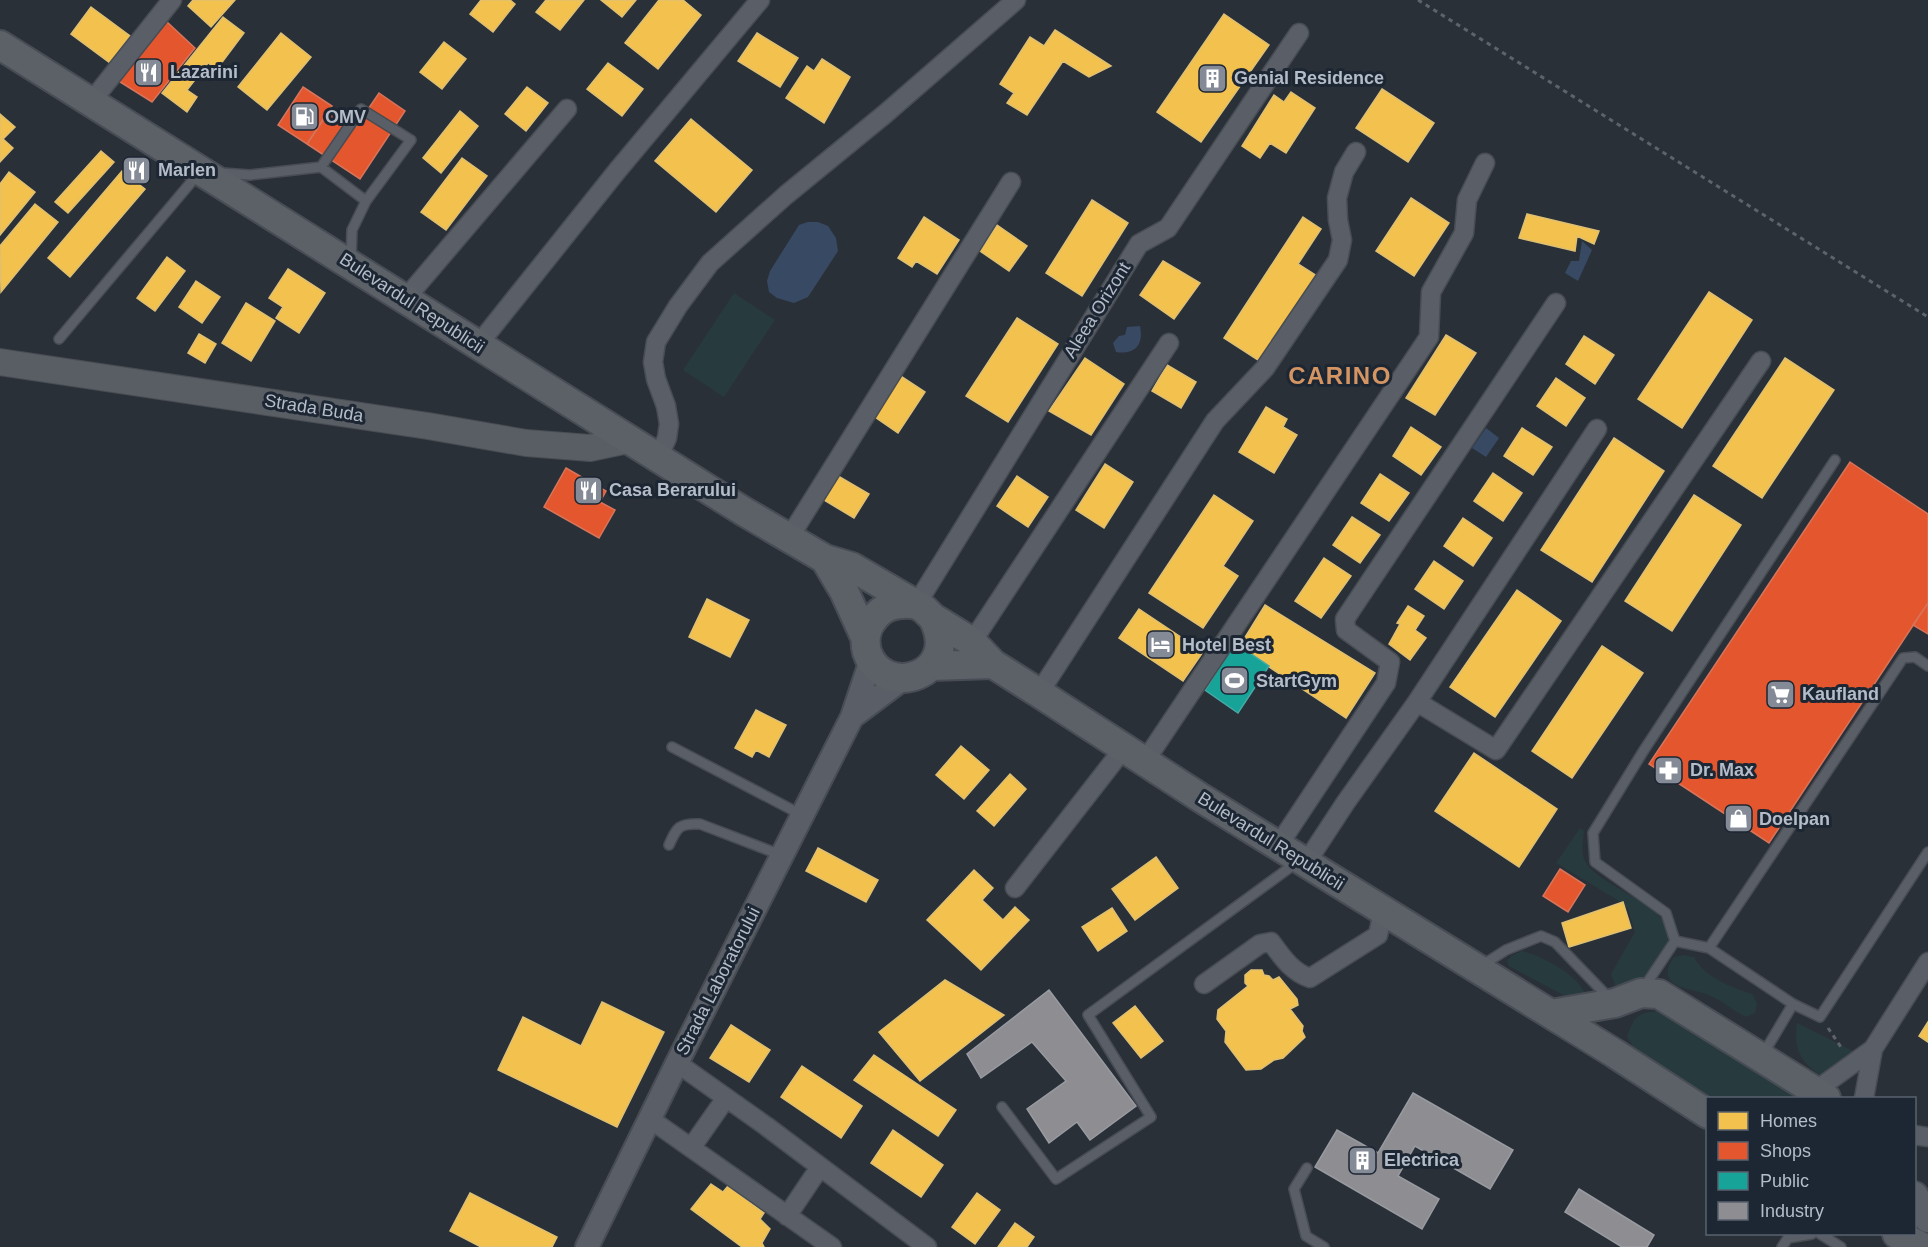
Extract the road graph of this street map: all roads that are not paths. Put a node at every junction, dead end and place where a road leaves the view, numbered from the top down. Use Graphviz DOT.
graph roads {
  1 [pos="172,0"];
  2 [pos="760,0"];
  3 [pos="1016,0"];
  4 [pos="1299,33"];
  5 [pos="0,45"];
  6 [pos="90,102"];
  7 [pos="567,108"];
  8 [pos="1356,152"];
  9 [pos="1485,163"];
  10 [pos="321,167"];
  11 [pos="201,171"];
  12 [pos="1011,182"];
  13 [pos="366,201"];
  14 [pos="351,264"];
  15 [pos="406,298"];
  16 [pos="1556,303"];
  17 [pos="59,339"];
  18 [pos="1169,343"];
  19 [pos="478,345"];
  20 [pos="1761,361"];
  21 [pos="0,362"];
  22 [pos="1597,429"];
  23 [pos="628,440"];
  24 [pos="658,458"];
  25 [pos="1835,460"];
  26 [pos="789,538"];
  27 [pos="825,560"];
  28 [pos="920,609"];
  29 [pos="972,642"];
  30 [pos="868,649"];
  31 [pos="993,664"];
  32 [pos="931,666"];
  33 [pos="1928,666"];
  34 [pos="904,678"];
  35 [pos="1038,693"];
  36 [pos="1417,702"];
  37 [pos="852,717"];
  38 [pos="672,747"];
  39 [pos="1135,755"];
  40 [pos="801,815"];
  41 [pos="669,845"];
  42 [pos="1928,852"];
  43 [pos="781,855"];
  44 [pos="1295,856"];
  45 [pos="1015,888"];
  46 [pos="1383,911"];
  47 [pos="1675,941"];
  48 [pos="1709,948"];
  49 [pos="1928,962"];
  50 [pos="1476,969"];
  51 [pos="1204,984"];
  52 [pos="1629,998"];
  53 [pos="1793,1004"];
  54 [pos="1551,1014"];
  55 [pos="1873,1049"];
  56 [pos="1614,1053"];
  57 [pos="1761,1057"];
  58 [pos="677,1063"];
  59 [pos="1821,1095"];
  60 [pos="1864,1097"];
  61 [pos="726,1098"];
  62 [pos="1002,1107"];
  63 [pos="1706,1113"];
  64 [pos="650,1119"];
  65 [pos="692,1148"];
  66 [pos="820,1167"];
  67 [pos="1307,1168"];
  68 [pos="1916,1199"];
  69 [pos="787,1216"];
  70 [pos="1928,1218"];
  71 [pos="1802,1235"];
  72 [pos="1823,1235"];
  73 [pos="1901,1235"];
  74 [pos="591,1245"];
  75 [pos="832,1247"];
  76 [pos="927,1247"];
  77 [pos="1324,1247"];
  78 [pos="1782,1247"];
  79 [pos="1841,1247"];
  80 [pos="1923,1247"];
  1 -- 6 [label="street"];
  2 -- 19 [label="street"];
  3 -- 24 [label="street"];
  4 -- 28 [label="street, Aleea Orizont"];
  5 -- 6 [label="main road, Bulevardul Republicii"];
  6 -- 11 [label="main road, Bulevardul Republicii"];
  7 -- 15 [label="street"];
  8 -- 35 [label="street"];
  9 -- 39 [label="street"];
  10 -- 11 [label="lane"];
  10 -- 13 [label="lane"];
  10 -- 13 [label="lane"];
  11 -- 14 [label="main road, Bulevardul Republicii"];
  11 -- 17 [label="lane"];
  12 -- 26 [label="street"];
  13 -- 14 [label="lane"];
  14 -- 15 [label="main road, Bulevardul Republicii"];
  15 -- 19 [label="main road, Bulevardul Republicii"];
  16 -- 44 [label="street"];
  18 -- 29 [label="street"];
  19 -- 23 [label="main road, Bulevardul Republicii"];
  20 -- 36 [label="street"];
  21 -- 23 [label="main road, Strada Buda"];
  22 -- 36 [label="street"];
  23 -- 24 [label="main road, Bulevardul Republicii"];
  24 -- 26 [label="main road, Bulevardul Republicii"];
  25 -- 47 [label="lane"];
  26 -- 27 [label="main road, Bulevardul Republicii"];
  27 -- 28 [label="main road, Bulevardul Republicii"];
  27 -- 30 [label="main road, Bulevardul Republicii"];
  28 -- 29 [label="main road, Bulevardul Republicii"];
  28 -- 30 [label="main road"];
  28 -- 32 [label="main road"];
  29 -- 31 [label="main road, Bulevardul Republicii"];
  30 -- 34 [label="main road"];
  30 -- 37 [label="street, Strada Laboratorului"];
  31 -- 32 [label="main road"];
  31 -- 35 [label="main road, Bulevardul Republicii"];
  32 -- 34 [label="main road"];
  33 -- 48 [label="lane"];
  34 -- 37 [label="street"];
  35 -- 39 [label="main road, Bulevardul Republicii"];
  36 -- 44 [label="street"];
  37 -- 40 [label="street, Strada Laboratorului"];
  38 -- 40 [label="lane"];
  39 -- 44 [label="main road, Bulevardul Republicii"];
  39 -- 45 [label="street"];
  40 -- 43 [label="street, Strada Laboratorului"];
  41 -- 43 [label="lane"];
  42 -- 53 [label="lane"];
  43 -- 58 [label="street, Strada Laboratorului"];
  44 -- 46 [label="main road, Bulevardul Republicii"];
  44 -- 62 [label="lane"];
  46 -- 50 [label="main road, Bulevardul Republicii"];
  46 -- 51 [label="street"];
  47 -- 48 [label="lane"];
  47 -- 52 [label="lane"];
  48 -- 53 [label="lane"];
  49 -- 55 [label="street"];
  50 -- 52 [label="lane"];
  50 -- 54 [label="main road, Bulevardul Republicii"];
  52 -- 54 [label="main road"];
  52 -- 56 [label="main road"];
  52 -- 57 [label="main road"];
  53 -- 57 [label="lane"];
  54 -- 56 [label="main road, Bulevardul Republicii"];
  55 -- 59 [label="street"];
  55 -- 60 [label="street"];
  56 -- 63 [label="main road, Bulevardul Republicii"];
  57 -- 59 [label="main road"];
  58 -- 61 [label="street"];
  58 -- 64 [label="street, Strada Laboratorului"];
  61 -- 65 [label="street"];
  61 -- 66 [label="street"];
  64 -- 65 [label="street"];
  64 -- 74 [label="street, Strada Laboratorului"];
  65 -- 69 [label="street"];
  66 -- 69 [label="street"];
  66 -- 76 [label="street"];
  67 -- 77 [label="lane"];
  68 -- 70 [label="main road"];
  69 -- 75 [label="street"];
  71 -- 78 [label="lane"];
  72 -- 79 [label="lane"];
  73 -- 80 [label="main road"];
}
